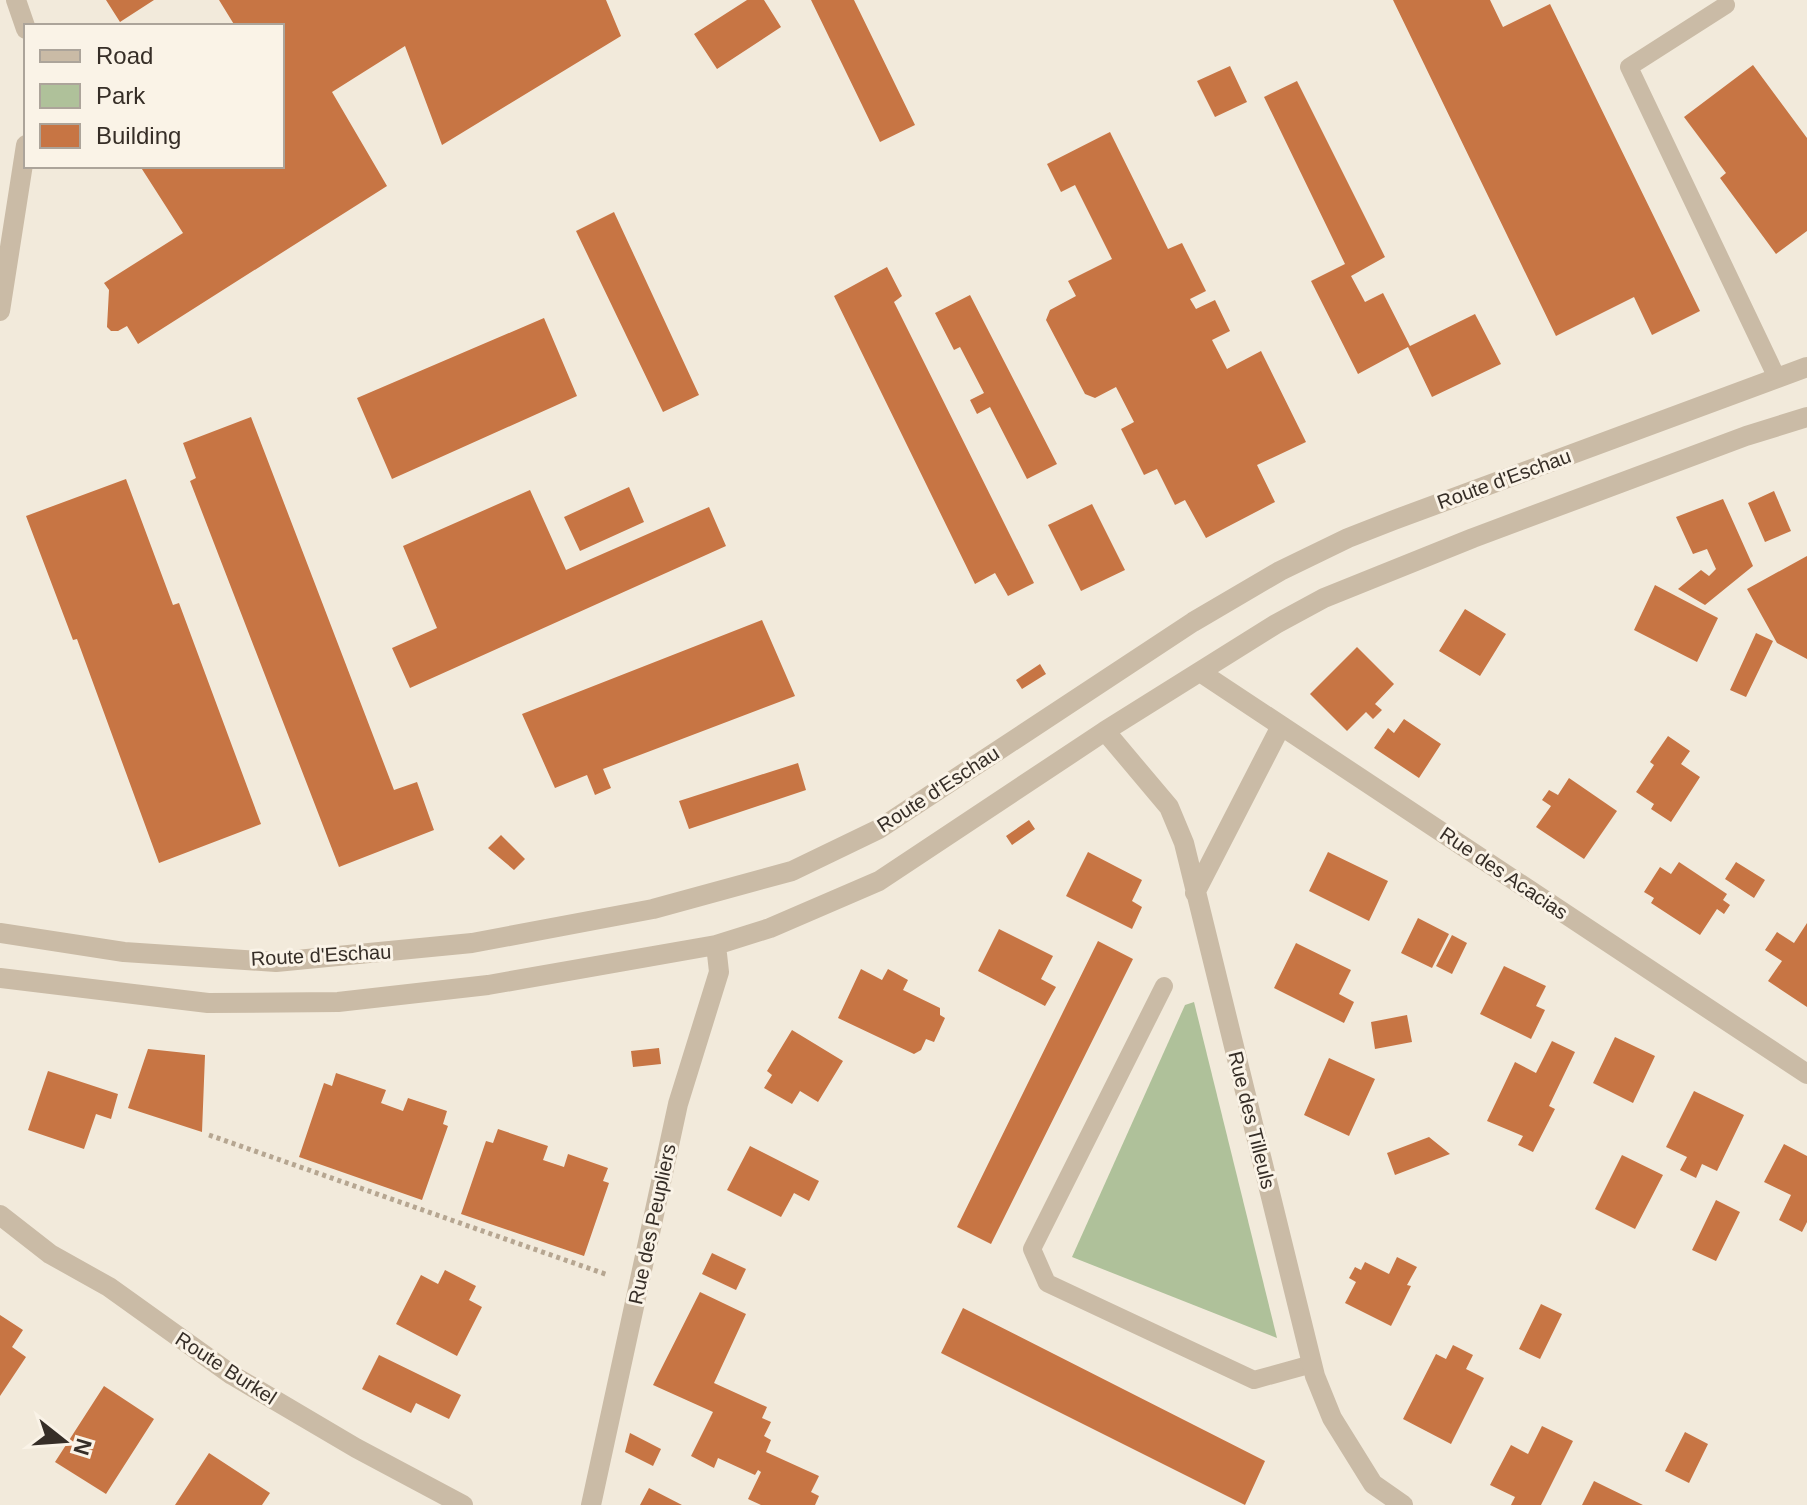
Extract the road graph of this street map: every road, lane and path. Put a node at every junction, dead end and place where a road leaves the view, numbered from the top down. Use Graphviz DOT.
graph roads {
  1 [pos="16,0"];
  2 [pos="1726,5"];
  3 [pos="24,24"];
  4 [pos="24,158"];
  5 [pos="0,311"];
  6 [pos="1807,367"];
  7 [pos="1777,378"];
  8 [pos="1807,417"];
  9 [pos="1200,672"];
  10 [pos="1281,726"];
  11 [pos="1105,731"];
  12 [pos="1195,893"];
  13 [pos="0,933"];
  14 [pos="716,945"];
  15 [pos="0,978"];
  16 [pos="1164,986"];
  17 [pos="1807,1074"];
  18 [pos="209,1135"];
  19 [pos="0,1215"];
  20 [pos="638,1285"];
  21 [pos="1312,1364"];
  22 [pos="463,1505"];
  23 [pos="591,1505"];
  24 [pos="1403,1505"];
  1 -- 3 [label="street"];
  2 -- 7 [label="lane"];
  4 -- 5 [label="street"];
  6 -- 7 [label="street, Route d'Eschau"];
  7 -- 13 [label="street, Route d'Eschau"];
  8 -- 9 [label="street"];
  9 -- 10 [label="street, Rue des Acacias"];
  9 -- 11 [label="street"];
  10 -- 12 [label="street"];
  10 -- 17 [label="street, Rue des Acacias"];
  11 -- 12 [label="street, Rue des Tilleuls"];
  11 -- 14 [label="street"];
  12 -- 21 [label="street, Rue des Tilleuls"];
  14 -- 15 [label="street"];
  14 -- 20 [label="street, Rue des Peupliers"];
  16 -- 21 [label="lane"];
  18 -- 20 [label="path"];
  19 -- 22 [label="street, Route Burkel"];
  20 -- 23 [label="street, Rue des Peupliers"];
  21 -- 24 [label="street, Rue des Tilleuls"];
}
